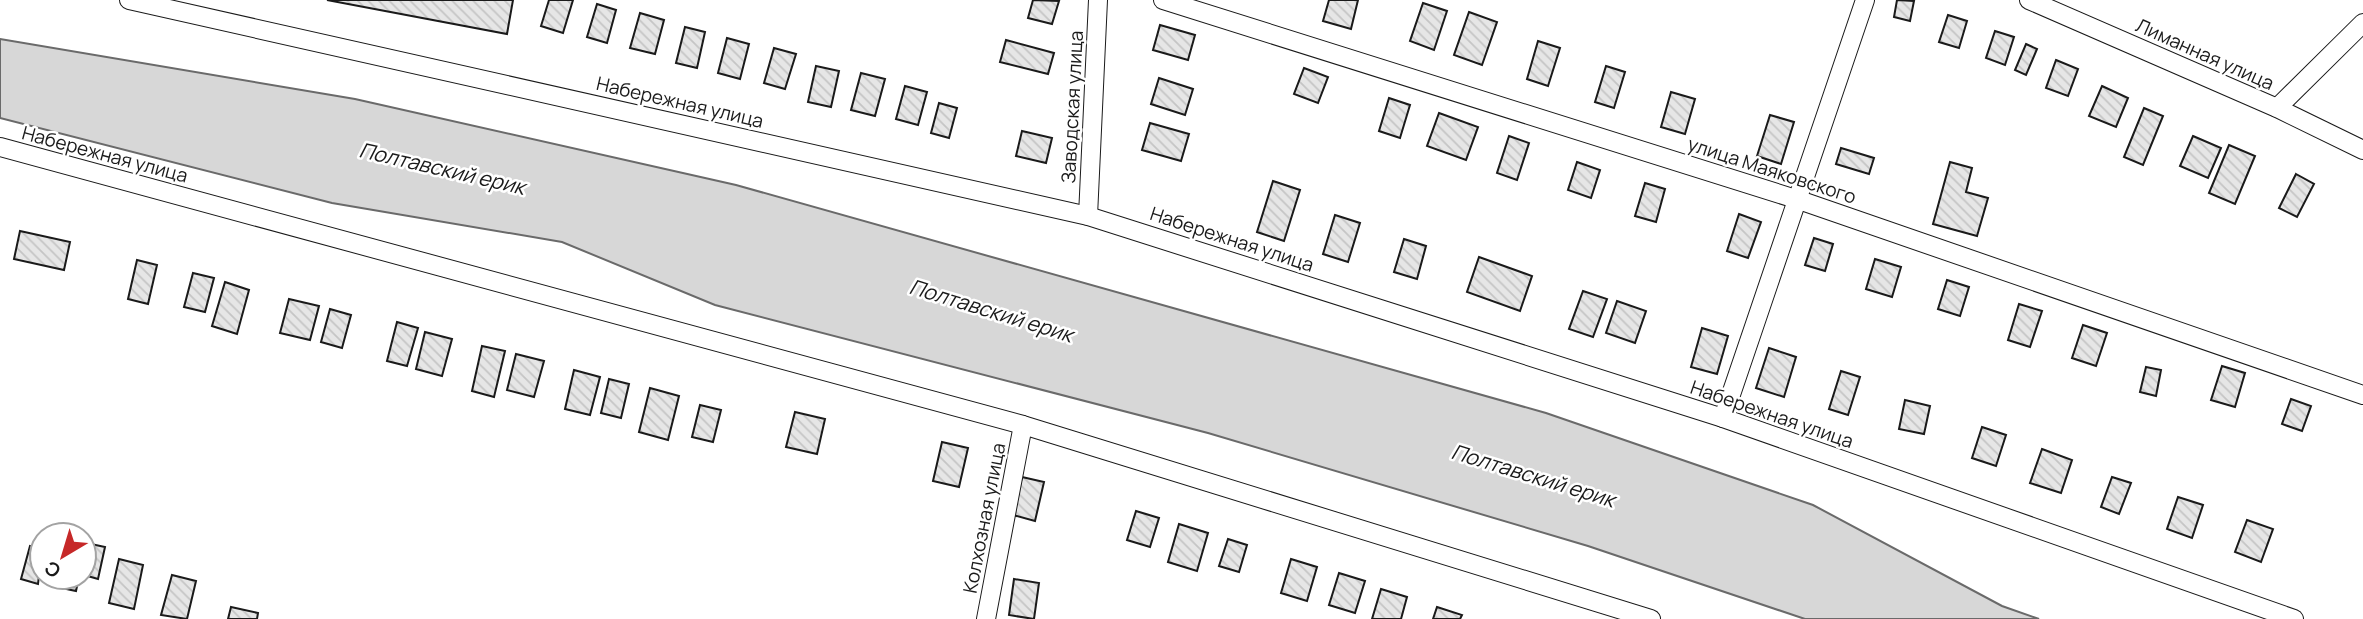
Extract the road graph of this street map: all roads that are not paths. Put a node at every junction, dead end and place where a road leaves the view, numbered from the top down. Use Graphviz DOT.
graph roads {
  1 [pos="129,0"];
  2 [pos="1098,0"];
  3 [pos="1163,0"];
  4 [pos="1865,0"];
  5 [pos="2029,0"];
  6 [pos="2363,23"];
  7 [pos="2277,108"];
  8 [pos="0,147"];
  9 [pos="2363,150"];
  10 [pos="1800,200"];
  11 [pos="1088,216"];
  12 [pos="2363,395"];
  13 [pos="1723,418"];
  14 [pos="1023,425"];
  15 [pos="986,619"];
  16 [pos="1651,619"];
  17 [pos="2294,619"];
  1 -- 11 [label="street, Набережная улица"];
  2 -- 11 [label="street, Заводская улица"];
  3 -- 10 [label="street, улица Маяковского"];
  4 -- 10 [label="street"];
  5 -- 7 [label="street, Лиманная улица"];
  6 -- 7 [label="street"];
  7 -- 9 [label="street, Лиманная улица"];
  8 -- 14 [label="street, Набережная улица"];
  10 -- 12 [label="street, улица Маяковского"];
  10 -- 13 [label="street"];
  11 -- 13 [label="street, Набережная улица"];
  13 -- 17 [label="street, Набережная улица"];
  14 -- 15 [label="street, Колхозная улица"];
  14 -- 16 [label="street, Набережная улица"];
}
